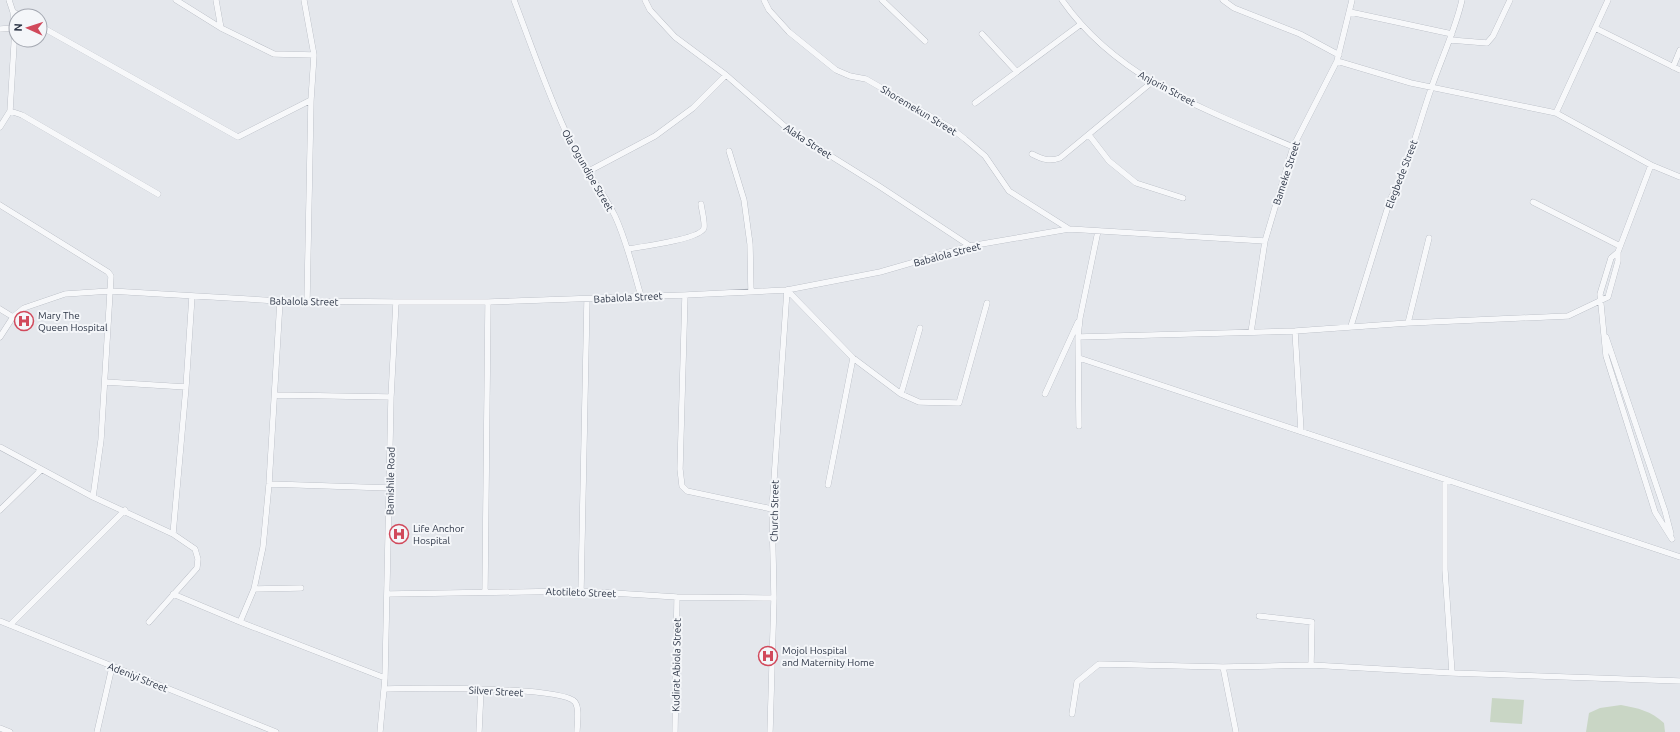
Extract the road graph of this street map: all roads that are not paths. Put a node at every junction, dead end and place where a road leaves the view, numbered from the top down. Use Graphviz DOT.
graph roads {
  1 [pos="176,0"];
  2 [pos="216,0"];
  3 [pos="304,0"];
  4 [pos="514,0"];
  5 [pos="645,0"];
  6 [pos="764,0"];
  7 [pos="882,0"];
  8 [pos="1062,0"];
  9 [pos="1223,0"];
  10 [pos="1352,0"];
  11 [pos="1462,0"];
  12 [pos="1510,0"];
  13 [pos="1608,0"];
  14 [pos="1350,12"];
  15 [pos="1081,24"];
  16 [pos="221,28"];
  17 [pos="1595,28"];
  18 [pos="48,30"];
  19 [pos="982,34"];
  20 [pos="1452,34"];
  21 [pos="1450,40"];
  22 [pos="925,41"];
  23 [pos="14,48"];
  24 [pos="1680,50"];
  25 [pos="314,55"];
  26 [pos="1338,58"];
  27 [pos="1673,67"];
  28 [pos="1680,70"];
  29 [pos="1017,72"];
  30 [pos="726,75"];
  31 [pos="1152,82"];
  32 [pos="1431,87"];
  33 [pos="311,100"];
  34 [pos="975,103"];
  35 [pos="10,112"];
  36 [pos="1556,113"];
  37 [pos="0,127"];
  38 [pos="1089,135"];
  39 [pos="1293,147"];
  40 [pos="729,151"];
  41 [pos="1032,154"];
  42 [pos="1651,165"];
  43 [pos="589,171"];
  44 [pos="1680,177"];
  45 [pos="158,194"];
  46 [pos="1183,198"];
  47 [pos="1533,202"];
  48 [pos="701,204"];
  49 [pos="0,205"];
  50 [pos="1069,229"];
  51 [pos="1098,231"];
  52 [pos="1429,238"];
  53 [pos="1265,241"];
  54 [pos="970,246"];
  55 [pos="628,249"];
  56 [pos="1619,249"];
  57 [pos="787,290"];
  58 [pos="110,291"];
  59 [pos="751,292"];
  60 [pos="685,295"];
  61 [pos="192,296"];
  62 [pos="641,296"];
  63 [pos="587,299"];
  64 [pos="1602,300"];
  65 [pos="280,301"];
  66 [pos="307,301"];
  67 [pos="396,302"];
  68 [pos="488,302"];
  69 [pos="987,303"];
  70 [pos="0,309"];
  71 [pos="13,317"];
  72 [pos="1080,318"];
  73 [pos="1408,323"];
  74 [pos="1351,326"];
  75 [pos="920,328"];
  76 [pos="1295,331"];
  77 [pos="1251,332"];
  78 [pos="1604,333"];
  79 [pos="1078,337"];
  80 [pos="0,338"];
  81 [pos="853,358"];
  82 [pos="1079,358"];
  83 [pos="105,382"];
  84 [pos="186,387"];
  85 [pos="275,394"];
  86 [pos="901,394"];
  87 [pos="1045,394"];
  88 [pos="391,397"];
  89 [pos="1079,426"];
  90 [pos="1301,431"];
  91 [pos="0,447"];
  92 [pos="41,470"];
  93 [pos="1445,479"];
  94 [pos="269,484"];
  95 [pos="828,485"];
  96 [pos="390,488"];
  97 [pos="93,497"];
  98 [pos="772,509"];
  99 [pos="0,510"];
  100 [pos="125,510"];
  101 [pos="173,534"];
  102 [pos="1680,557"];
  103 [pos="301,588"];
  104 [pos="254,589"];
  105 [pos="485,591"];
  106 [pos="581,591"];
  107 [pos="173,594"];
  108 [pos="388,594"];
  109 [pos="677,597"];
  110 [pos="774,598"];
  111 [pos="1259,616"];
  112 [pos="0,621"];
  113 [pos="149,622"];
  114 [pos="240,622"];
  115 [pos="10,626"];
  116 [pos="1311,665"];
  117 [pos="112,667"];
  118 [pos="1223,667"];
  119 [pos="1452,673"];
  120 [pos="385,678"];
  121 [pos="1680,681"];
  122 [pos="384,689"];
  123 [pos="481,689"];
  124 [pos="1072,714"];
  125 [pos="0,728"];
  126 [pos="10,732"];
  127 [pos="97,732"];
  128 [pos="276,732"];
  129 [pos="380,732"];
  130 [pos="478,732"];
  131 [pos="577,732"];
  132 [pos="675,732"];
  133 [pos="770,732"];
  134 [pos="1236,732"];
  1 -- 16 [label="street"];
  2 -- 16 [label="street"];
  3 -- 25 [label="street"];
  4 -- 43 [label="street, Ola Ogundipe Street"];
  5 -- 30 [label="street, Alaka Street"];
  6 -- 50 [label="street, Shoremekun Street"];
  7 -- 22 [label="street"];
  8 -- 15 [label="street, Anjorin Street"];
  9 -- 26 [label="street"];
  10 -- 14 [label="street, Bameke Street"];
  11 -- 20 [label="street, Elegbede Street"];
  12 -- 21 [label="street"];
  13 -- 17 [label="street"];
  14 -- 20 [label="street"];
  14 -- 26 [label="street, Bameke Street"];
  15 -- 29 [label="street"];
  15 -- 31 [label="street, Anjorin Street"];
  16 -- 25 [label="street"];
  17 -- 27 [label="street"];
  17 -- 36 [label="street"];
  18 -- 33 [label="street"];
  19 -- 29 [label="street"];
  20 -- 21 [label="street, Elegbede Street"];
  21 -- 32 [label="street, Elegbede Street"];
  23 -- 35 [label="street"];
  24 -- 27 [label="street"];
  25 -- 33 [label="street"];
  26 -- 32 [label="street"];
  26 -- 39 [label="street, Bameke Street"];
  27 -- 28 [label="street"];
  29 -- 34 [label="street"];
  30 -- 43 [label="street"];
  30 -- 54 [label="street, Alaka Street"];
  31 -- 38 [label="street"];
  31 -- 39 [label="street, Anjorin Street"];
  32 -- 36 [label="street"];
  32 -- 74 [label="street, Elegbede Street"];
  33 -- 66 [label="street"];
  35 -- 37 [label="street"];
  35 -- 45 [label="street"];
  36 -- 42 [label="street"];
  38 -- 41 [label="street"];
  38 -- 46 [label="street"];
  39 -- 53 [label="street, Bameke Street"];
  40 -- 59 [label="street"];
  42 -- 44 [label="street"];
  42 -- 56 [label="street"];
  43 -- 55 [label="street, Ola Ogundipe Street"];
  47 -- 56 [label="street"];
  48 -- 55 [label="street"];
  49 -- 58 [label="street"];
  50 -- 51 [label="street, Babalola Street"];
  50 -- 54 [label="street, Babalola Street"];
  51 -- 53 [label="street, Babalola Street"];
  51 -- 72 [label="street"];
  52 -- 73 [label="street"];
  53 -- 77 [label="street, Bameke Street"];
  54 -- 57 [label="street, Babalola Street"];
  55 -- 62 [label="street, Ola Ogundipe Street"];
  56 -- 64 [label="street"];
  56 -- 64 [label="street"];
  57 -- 59 [label="street, Babalola Street"];
  57 -- 81 [label="street"];
  57 -- 98 [label="street, Church Street"];
  58 -- 61 [label="street, Babalola Street"];
  58 -- 71 [label="street, Babalola Street"];
  58 -- 83 [label="street"];
  59 -- 60 [label="street, Babalola Street"];
  60 -- 62 [label="street, Babalola Street"];
  60 -- 98 [label="street"];
  61 -- 65 [label="street, Babalola Street"];
  61 -- 84 [label="street"];
  62 -- 63 [label="street, Babalola Street"];
  63 -- 68 [label="street, Babalola Street"];
  63 -- 106 [label="street"];
  64 -- 73 [label="street"];
  64 -- 78 [label="street"];
  65 -- 66 [label="street, Babalola Street"];
  65 -- 85 [label="street"];
  66 -- 67 [label="street, Babalola Street"];
  67 -- 68 [label="street, Babalola Street"];
  67 -- 88 [label="street, Bamishile Road"];
  68 -- 105 [label="street"];
  69 -- 86 [label="street"];
  70 -- 71 [label="street"];
  71 -- 80 [label="street, Babalola Street"];
  72 -- 79 [label="street"];
  72 -- 87 [label="street"];
  73 -- 74 [label="street"];
  74 -- 76 [label="street"];
  75 -- 86 [label="street"];
  76 -- 77 [label="street"];
  76 -- 90 [label="street"];
  77 -- 79 [label="street"];
  78 -- 78 [label="street"];
  79 -- 82 [label="street"];
  81 -- 86 [label="street"];
  81 -- 95 [label="street"];
  82 -- 89 [label="street"];
  82 -- 90 [label="street"];
  83 -- 84 [label="street"];
  83 -- 97 [label="street"];
  84 -- 101 [label="street"];
  85 -- 88 [label="street"];
  85 -- 94 [label="street"];
  88 -- 96 [label="street, Bamishile Road"];
  90 -- 93 [label="street"];
  91 -- 92 [label="street"];
  92 -- 97 [label="street"];
  92 -- 99 [label="street"];
  93 -- 102 [label="street"];
  93 -- 119 [label="street"];
  94 -- 96 [label="street"];
  94 -- 104 [label="street"];
  96 -- 108 [label="street, Bamishile Road"];
  97 -- 100 [label="street"];
  98 -- 110 [label="street, Church Street"];
  100 -- 101 [label="street"];
  100 -- 115 [label="street"];
  101 -- 107 [label="street"];
  103 -- 104 [label="street"];
  104 -- 114 [label="street"];
  105 -- 106 [label="street, Atotileto Street"];
  105 -- 108 [label="street, Atotileto Street"];
  106 -- 109 [label="street, Atotileto Street"];
  107 -- 113 [label="street"];
  107 -- 114 [label="street"];
  108 -- 120 [label="street, Bamishile Road"];
  109 -- 110 [label="street, Atotileto Street"];
  109 -- 132 [label="street, Kudirat Abiola Street"];
  110 -- 133 [label="street, Church Street"];
  111 -- 116 [label="street"];
  112 -- 115 [label="street, Adeniyi Street"];
  114 -- 120 [label="street"];
  115 -- 117 [label="street, Adeniyi Street"];
  116 -- 118 [label="street"];
  116 -- 119 [label="street"];
  117 -- 127 [label="street"];
  117 -- 128 [label="street, Adeniyi Street"];
  118 -- 124 [label="street"];
  118 -- 134 [label="street"];
  119 -- 121 [label="street"];
  120 -- 122 [label="street, Bamishile Road"];
  122 -- 123 [label="street, Silver Street"];
  122 -- 129 [label="street, Bamishile Road"];
  123 -- 130 [label="street"];
  123 -- 131 [label="street, Silver Street"];
  125 -- 126 [label="street"];
}
